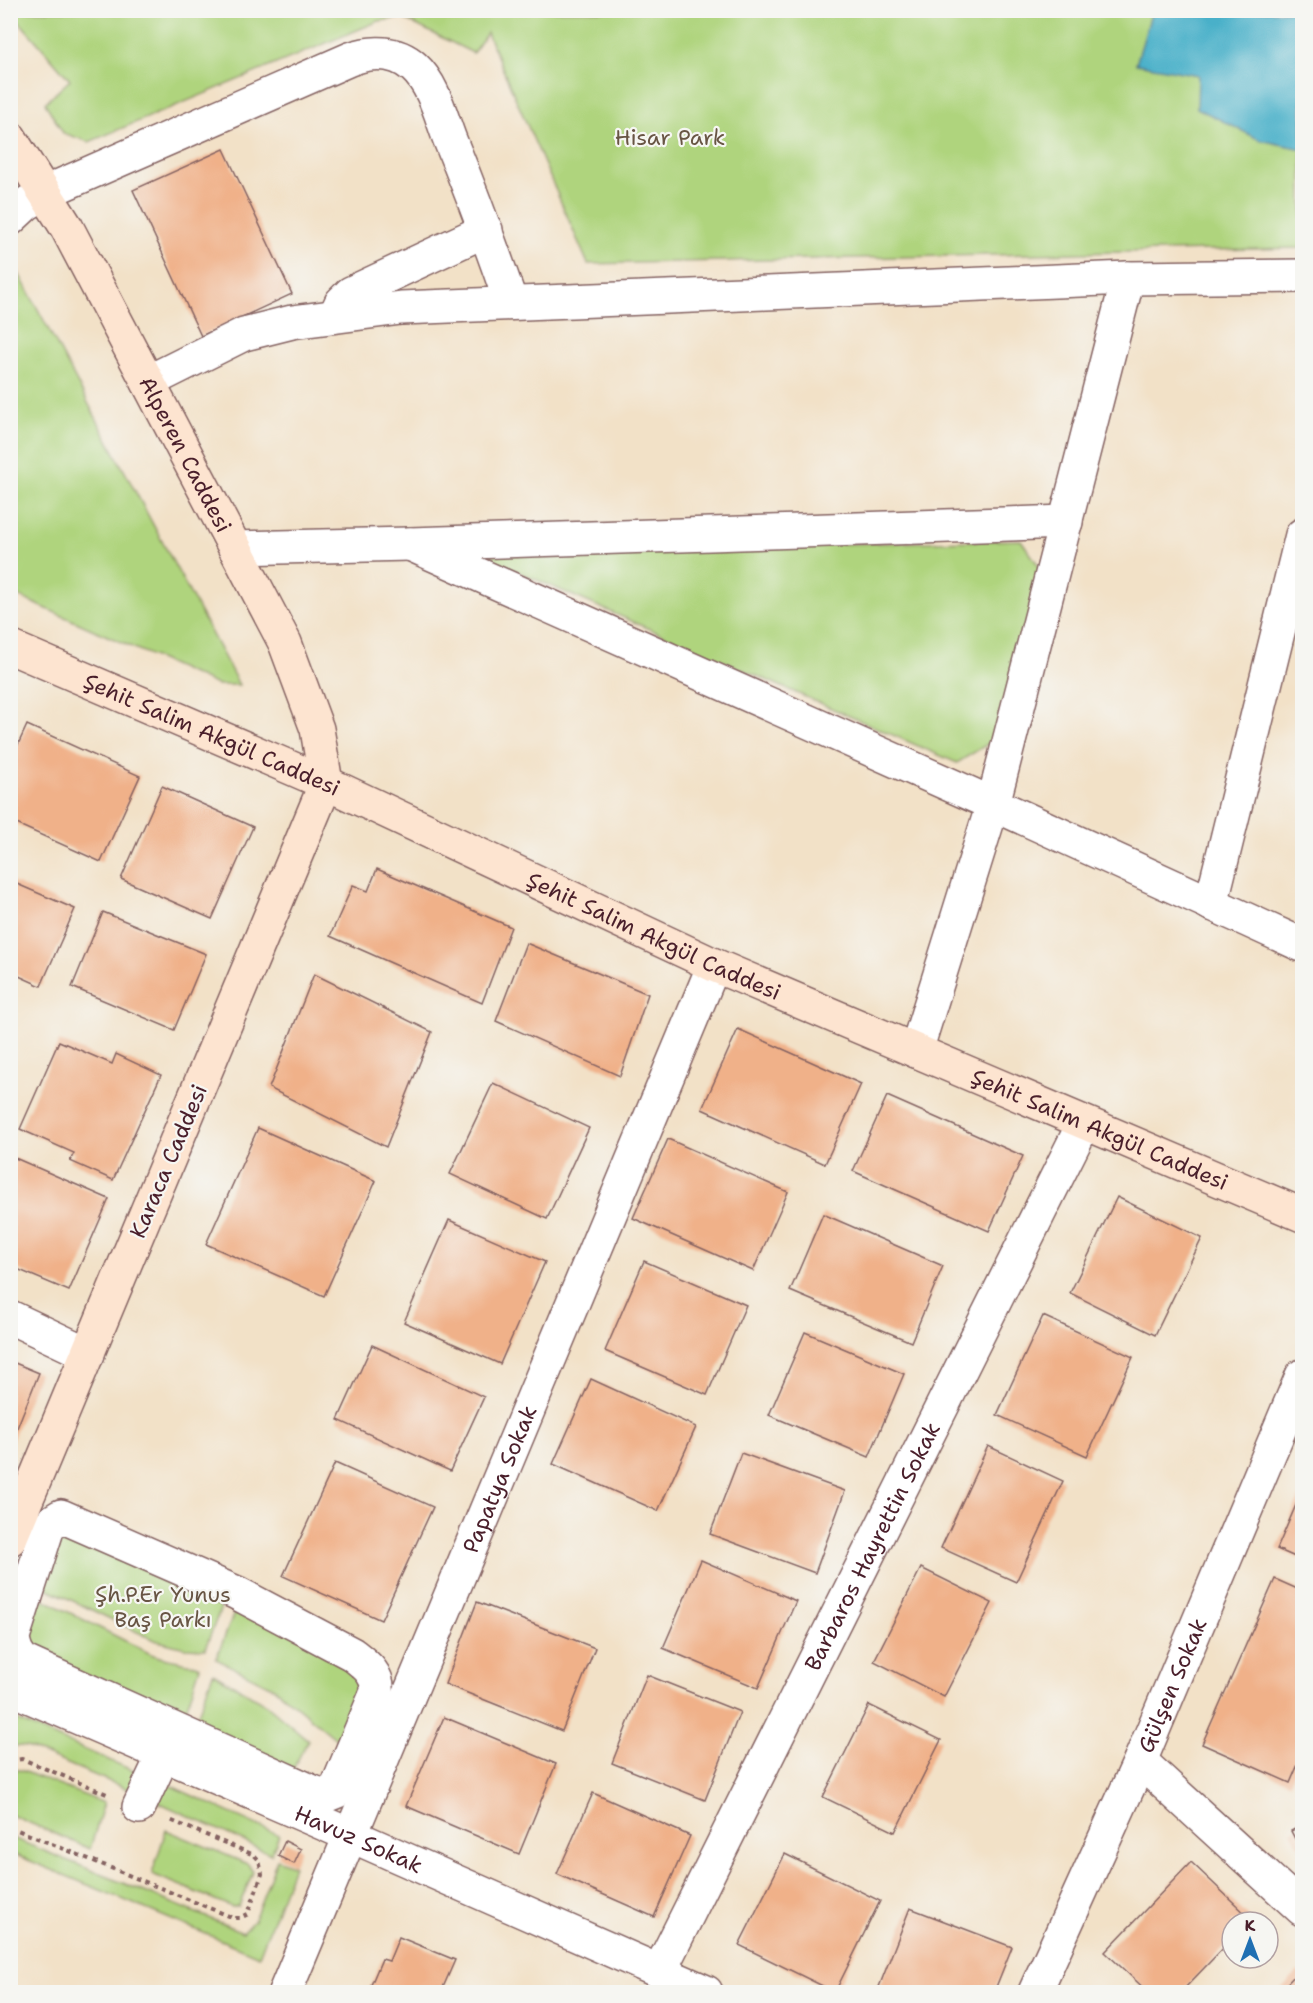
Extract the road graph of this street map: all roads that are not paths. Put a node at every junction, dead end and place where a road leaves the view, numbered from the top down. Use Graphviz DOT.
graph roads {
  1 [pos="10,138"];
  2 [pos="46,192"];
  3 [pos="10,219"];
  4 [pos="486,230"];
  5 [pos="1302,276"];
  6 [pos="1128,278"];
  7 [pos="511,303"];
  8 [pos="334,315"];
  9 [pos="148,382"];
  10 [pos="1066,522"];
  11 [pos="1302,535"];
  12 [pos="411,544"];
  13 [pos="235,548"];
  14 [pos="11,649"];
  15 [pos="326,783"];
  16 [pos="993,804"];
  17 [pos="1211,904"];
  18 [pos="1302,945"];
  19 [pos="714,965"];
  20 [pos="916,1051"];
  21 [pos="1084,1123"];
  22 [pos="1302,1215"];
  23 [pos="10,1317"];
  24 [pos="88,1354"];
  25 [pos="1302,1376"];
  26 [pos="10,1539"];
  27 [pos="10,1688"];
  28 [pos="174,1744"];
  29 [pos="1140,1761"];
  30 [pos="139,1807"];
  31 [pos="350,1835"];
  32 [pos="1302,1909"];
  33 [pos="659,1972"];
  34 [pos="285,1992"];
  35 [pos="706,1992"];
  36 [pos="1035,1992"];
  1 -- 2 [label="street, Alperen Caddesi"];
  2 -- 3 [label="street"];
  2 -- 4 [label="street"];
  2 -- 9 [label="street, Alperen Caddesi"];
  4 -- 7 [label="street"];
  4 -- 8 [label="street"];
  5 -- 6 [label="street"];
  6 -- 7 [label="street"];
  6 -- 10 [label="street"];
  7 -- 8 [label="street"];
  8 -- 9 [label="street"];
  9 -- 13 [label="street, Alperen Caddesi"];
  10 -- 12 [label="street"];
  10 -- 16 [label="street"];
  11 -- 17 [label="street"];
  12 -- 13 [label="street"];
  12 -- 16 [label="street"];
  13 -- 15 [label="street, Alperen Caddesi"];
  14 -- 15 [label="street, Şehit Salim Akgül Caddesi"];
  15 -- 19 [label="street, Şehit Salim Akgül Caddesi"];
  15 -- 24 [label="street, Karaca Caddesi"];
  16 -- 17 [label="street"];
  16 -- 20 [label="street"];
  17 -- 18 [label="street"];
  19 -- 20 [label="street, Şehit Salim Akgül Caddesi"];
  19 -- 31 [label="street, Papatya Sokak"];
  20 -- 21 [label="street, Şehit Salim Akgül Caddesi"];
  21 -- 22 [label="street, Şehit Salim Akgül Caddesi"];
  21 -- 33 [label="street, Barbaros Hayrettin Sokak"];
  23 -- 24 [label="street"];
  24 -- 26 [label="street, Karaca Caddesi"];
  25 -- 29 [label="street, Gülşen Sokak"];
  27 -- 28 [label="street, Havuz Sokak"];
  28 -- 28 [label="street"];
  28 -- 30 [label="street"];
  28 -- 31 [label="street, Havuz Sokak"];
  29 -- 32 [label="street"];
  29 -- 36 [label="street, Gülşen Sokak"];
  31 -- 33 [label="street, Havuz Sokak"];
  31 -- 34 [label="street, Papatya Sokak"];
  33 -- 35 [label="street, Havuz Sokak"];
}
